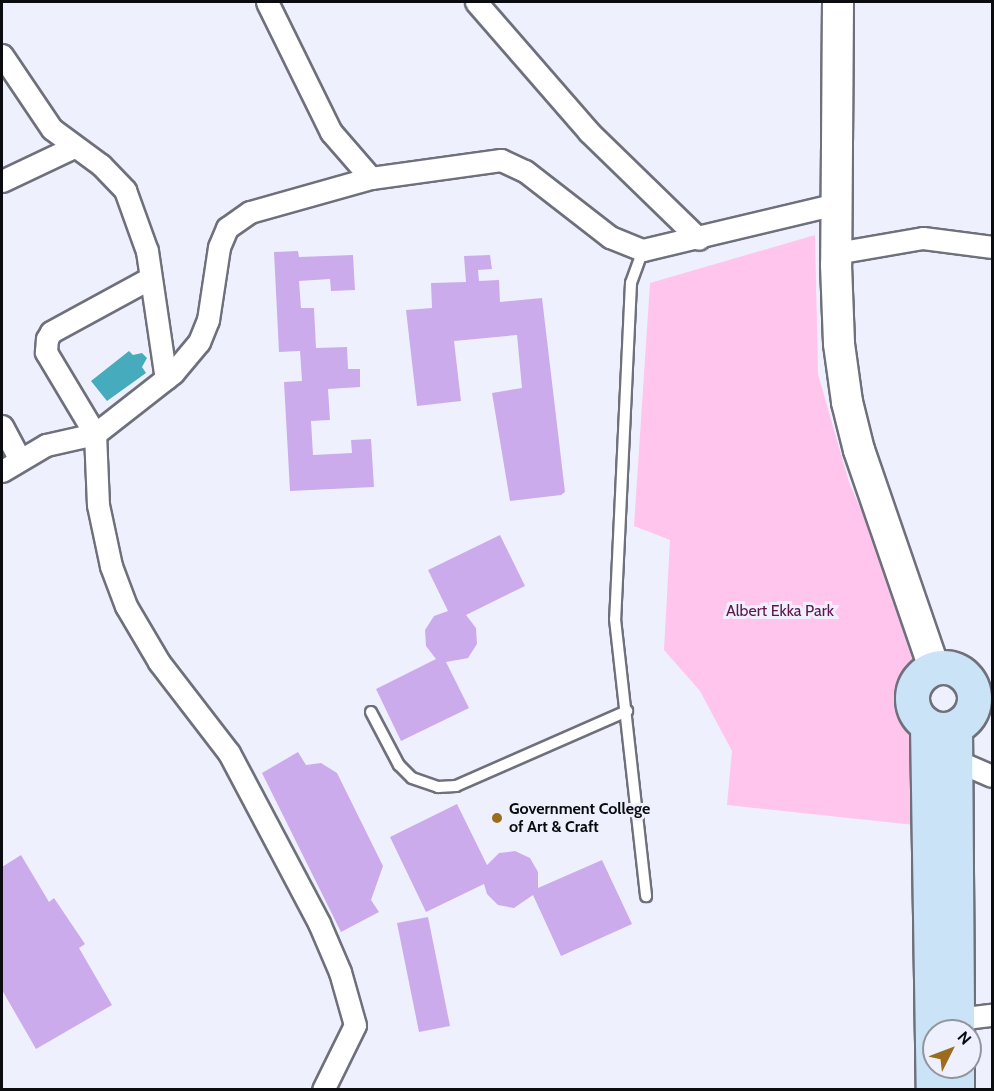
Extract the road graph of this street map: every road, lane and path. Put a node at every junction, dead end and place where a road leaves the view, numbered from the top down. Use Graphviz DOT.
graph roads {
  1 [pos="267,2"];
  2 [pos="476,2"];
  3 [pos="837,2"];
  4 [pos="2,55"];
  5 [pos="74,147"];
  6 [pos="371,178"];
  7 [pos="2,181"];
  8 [pos="836,204"];
  9 [pos="699,239"];
  10 [pos="993,247"];
  11 [pos="643,250"];
  12 [pos="836,253"];
  13 [pos="150,278"];
  14 [pos="166,379"];
  15 [pos="2,426"];
  16 [pos="95,434"];
  17 [pos="20,460"];
  18 [pos="2,471"];
  19 [pos="934,668"];
  20 [pos="982,683"];
  21 [pos="627,711"];
  22 [pos="371,712"];
  23 [pos="941,726"];
  24 [pos="955,760"];
  25 [pos="993,776"];
  26 [pos="646,896"];
  27 [pos="957,1019"];
  28 [pos="323,1089"];
  29 [pos="933,1089"];
  1 -- 6 [label="street"];
  2 -- 9 [label="street"];
  3 -- 8 [label="street"];
  4 -- 5 [label="street"];
  5 -- 7 [label="street"];
  5 -- 13 [label="street"];
  6 -- 11 [label="street"];
  6 -- 14 [label="street"];
  8 -- 9 [label="street"];
  8 -- 12 [label="street"];
  9 -- 11 [label="street"];
  10 -- 12 [label="street"];
  11 -- 21 [label="lane"];
  12 -- 19 [label="street"];
  13 -- 14 [label="street"];
  13 -- 16 [label="street"];
  14 -- 16 [label="street"];
  15 -- 17 [label="street"];
  16 -- 17 [label="street"];
  16 -- 28 [label="street"];
  17 -- 18 [label="street"];
  19 -- 20 [label="main road"];
  19 -- 23 [label="main road"];
  20 -- 23 [label="main road"];
  21 -- 22 [label="lane"];
  21 -- 26 [label="lane"];
  23 -- 24 [label="main road"];
  23 -- 29 [label="main road"];
  24 -- 25 [label="street"];
  24 -- 27 [label="main road"];
}
